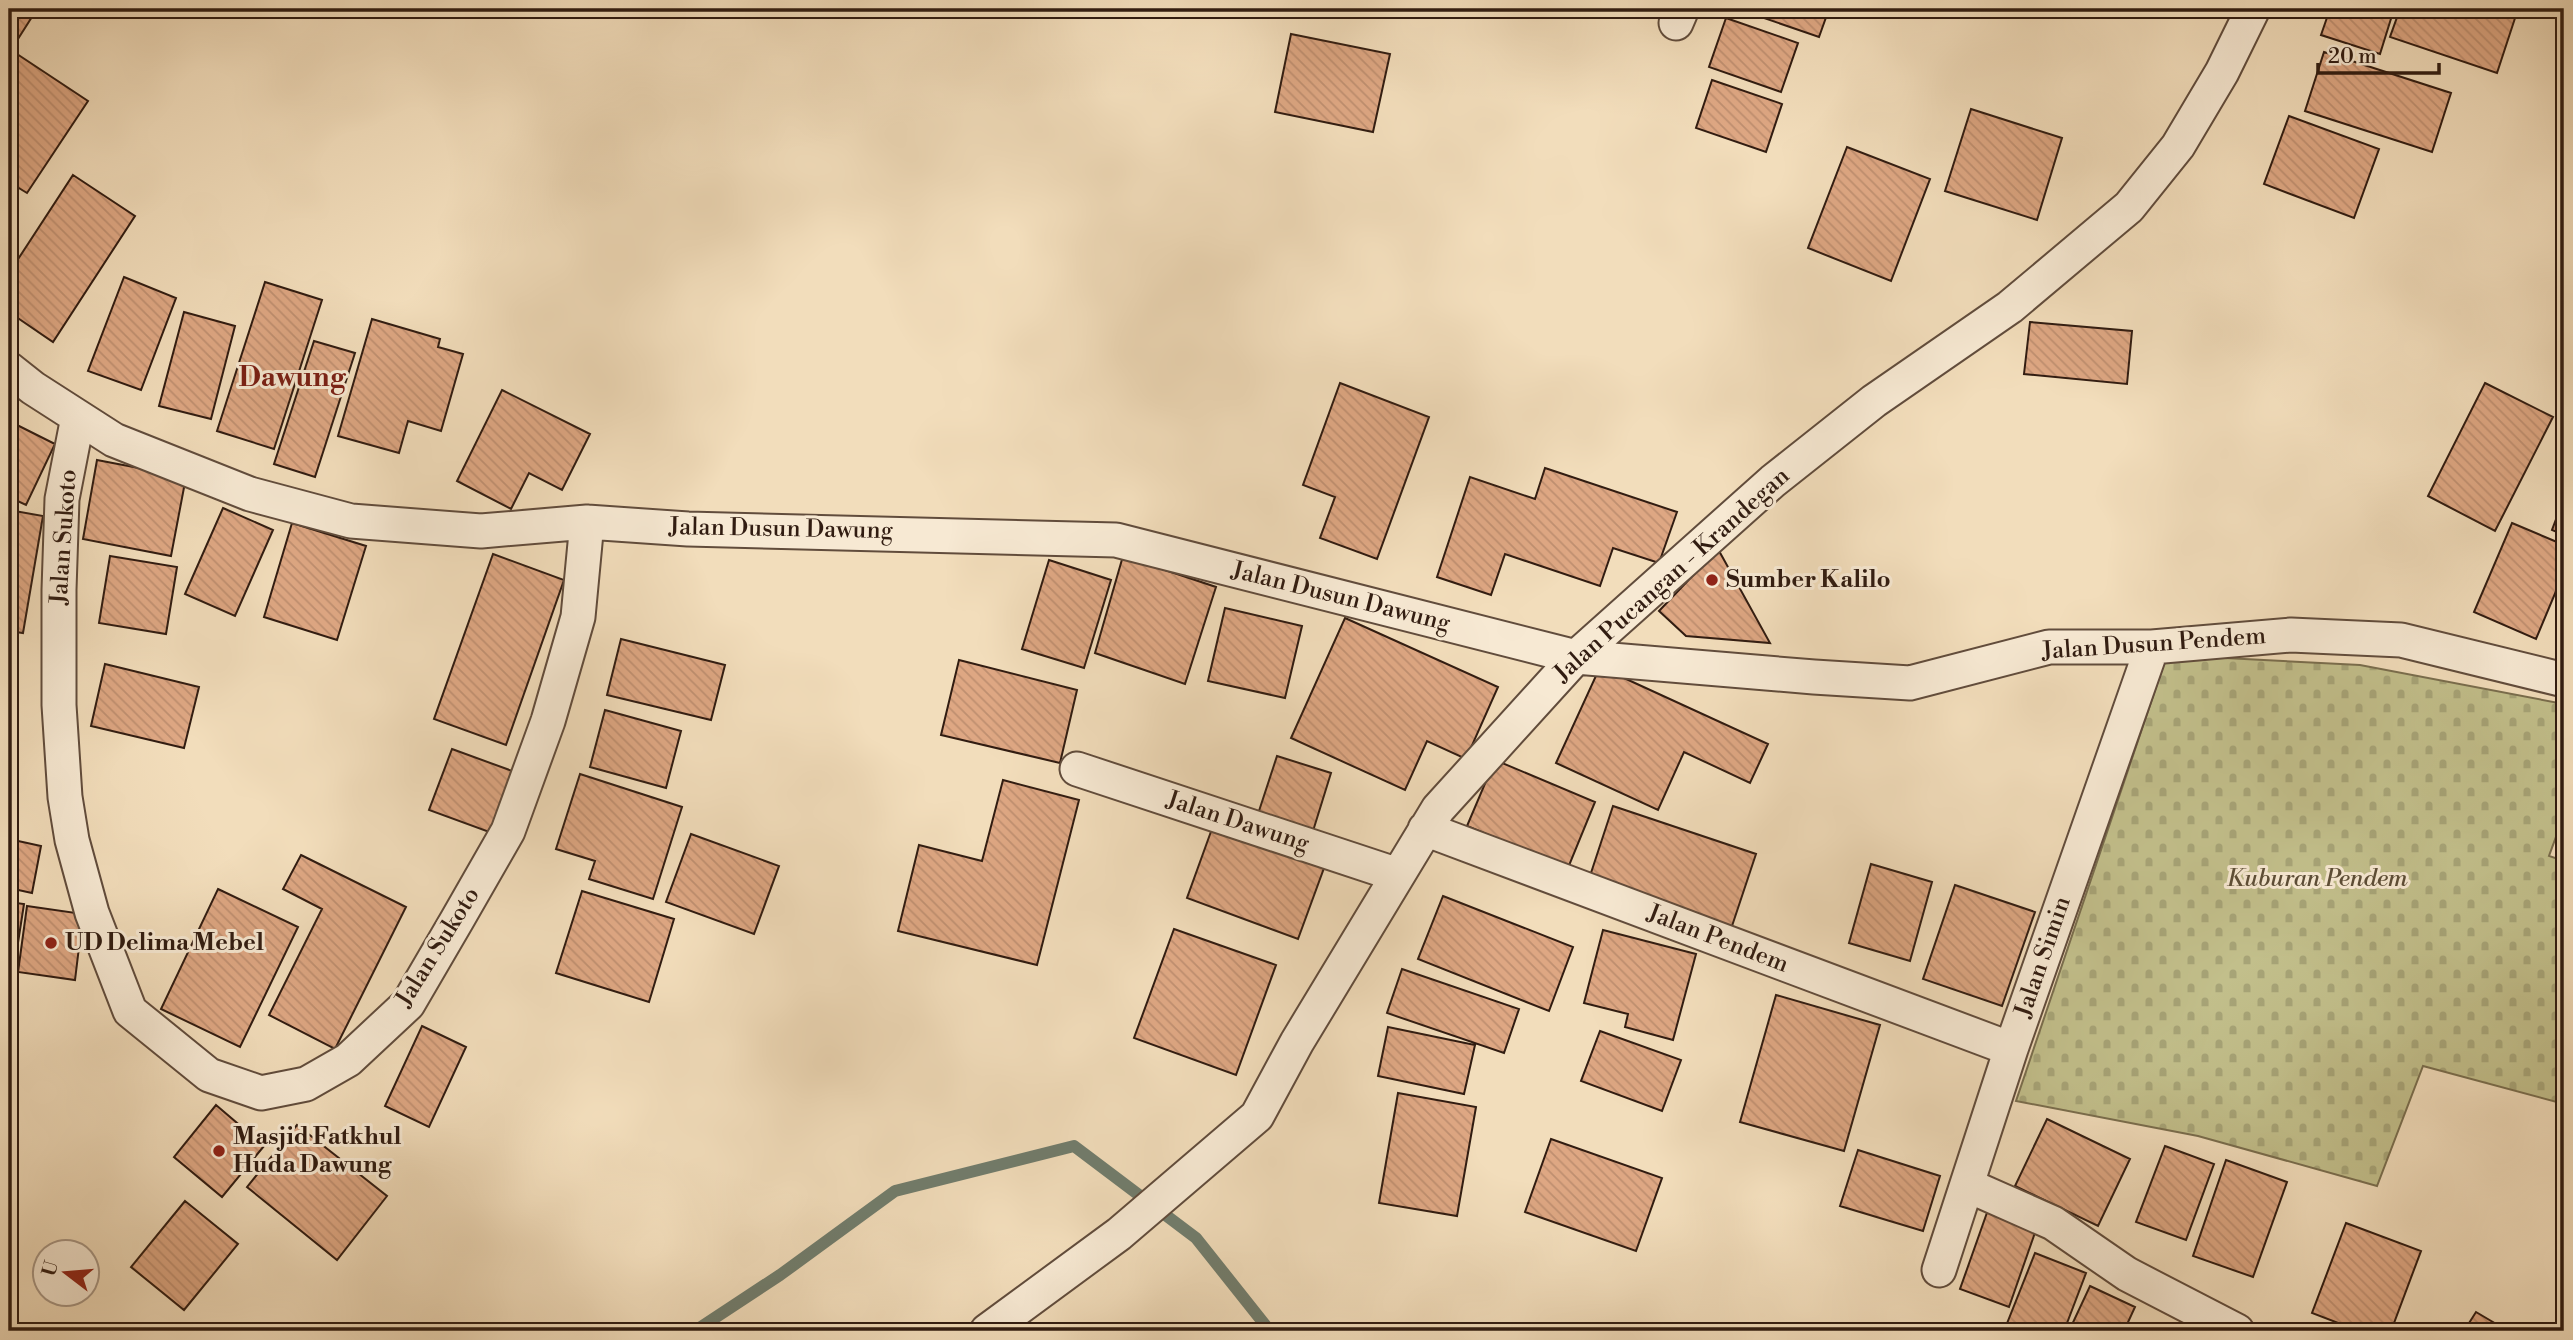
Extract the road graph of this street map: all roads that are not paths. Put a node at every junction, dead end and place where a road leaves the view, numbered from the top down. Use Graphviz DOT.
graph roads {
  1 [pos="2253,9"];
  2 [pos="9,369"];
  3 [pos="78,417"];
  4 [pos="587,522"];
  5 [pos="2152,647"];
  6 [pos="1576,657"];
  7 [pos="2564,680"];
  8 [pos="1077,769"];
  9 [pos="1425,829"];
  10 [pos="1398,875"];
  11 [pos="2011,1049"];
  12 [pos="1967,1185"];
  13 [pos="1939,1270"];
  14 [pos="987,1331"];
  15 [pos="2236,1331"];
  1 -- 6 [label="street, Jalan Pucangan - Krandegan"];
  2 -- 3 [label="street, Jalan Dusun Dawung"];
  3 -- 4 [label="street, Jalan Dusun Dawung"];
  3 -- 4 [label="street, Jalan Sukoto"];
  4 -- 6 [label="street, Jalan Dusun Dawung"];
  5 -- 6 [label="street, Jalan Dusun Pendem"];
  5 -- 7 [label="street, Jalan Dusun Pendem"];
  5 -- 11 [label="street, Jalan Simin"];
  6 -- 9 [label="street, Jalan Pucangan - Krandegan"];
  8 -- 10 [label="street, Jalan Dawung"];
  9 -- 10 [label="street, Jalan Pucangan - Krandegan"];
  9 -- 11 [label="street, Jalan Pendem"];
  10 -- 14 [label="street, Jalan Pucangan - Krandegan"];
  11 -- 12 [label="street, Jalan Simin"];
  12 -- 13 [label="street, Jalan Simin"];
  12 -- 15 [label="street"];
}
